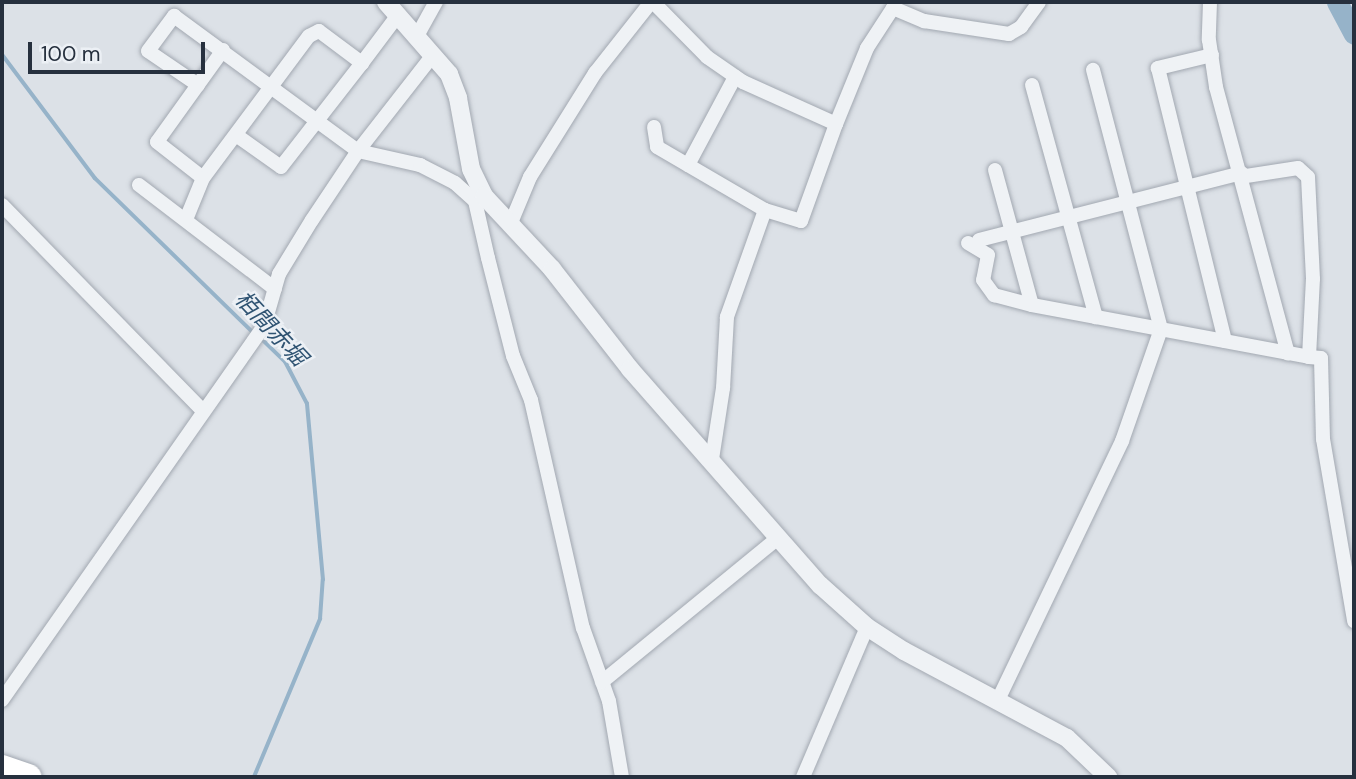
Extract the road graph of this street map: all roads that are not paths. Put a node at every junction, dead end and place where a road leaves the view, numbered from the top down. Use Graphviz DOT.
graph roads {
  1 [pos="436,2"];
  2 [pos="652,2"];
  3 [pos="1039,2"];
  4 [pos="1210,2"];
  5 [pos="392,8"];
  6 [pos="417,36"];
  7 [pos="223,50"];
  8 [pos="433,55"];
  9 [pos="1212,55"];
  10 [pos="362,63"];
  11 [pos="1093,70"];
  12 [pos="735,77"];
  13 [pos="198,85"];
  14 [pos="1032,85"];
  15 [pos="270,88"];
  16 [pos="318,119"];
  17 [pos="836,124"];
  18 [pos="654,127"];
  19 [pos="236,135"];
  20 [pos="358,151"];
  21 [pos="688,165"];
  22 [pos="995,170"];
  23 [pos="1241,175"];
  24 [pos="203,178"];
  25 [pos="139,185"];
  26 [pos="1188,187"];
  27 [pos="479,199"];
  28 [pos="1128,202"];
  29 [pos="2,205"];
  30 [pos="765,210"];
  31 [pos="1069,217"];
  32 [pos="187,218"];
  33 [pos="510,225"];
  34 [pos="1013,232"];
  35 [pos="275,289"];
  36 [pos="1032,305"];
  37 [pos="1096,317"];
  38 [pos="1161,329"];
  39 [pos="1225,341"];
  40 [pos="1288,354"];
  41 [pos="1309,357"];
  42 [pos="202,410"];
  43 [pos="712,459"];
  44 [pos="778,538"];
  45 [pos="1354,621"];
  46 [pos="867,627"];
  47 [pos="602,682"];
  48 [pos="2,700"];
  49 [pos="998,700"];
  50 [pos="2,768"];
  51 [pos="28,777"];
  52 [pos="622,777"];
  53 [pos="803,777"];
  54 [pos="1108,777"];
  1 -- 6 [label="street"];
  2 -- 12 [label="street"];
  2 -- 33 [label="street"];
  3 -- 17 [label="street"];
  4 -- 9 [label="street"];
  5 -- 6 [label="street"];
  5 -- 10 [label="street"];
  6 -- 8 [label="street"];
  7 -- 13 [label="street"];
  7 -- 13 [label="street"];
  7 -- 15 [label="street"];
  8 -- 20 [label="street"];
  8 -- 27 [label="street"];
  9 -- 23 [label="street"];
  9 -- 26 [label="street"];
  10 -- 15 [label="street"];
  10 -- 16 [label="street"];
  11 -- 28 [label="street"];
  12 -- 17 [label="street"];
  12 -- 21 [label="street"];
  13 -- 24 [label="street"];
  14 -- 31 [label="street"];
  15 -- 16 [label="street"];
  15 -- 19 [label="street"];
  16 -- 19 [label="street"];
  16 -- 20 [label="street"];
  17 -- 30 [label="street"];
  18 -- 21 [label="street"];
  19 -- 24 [label="street"];
  20 -- 27 [label="street"];
  20 -- 35 [label="street"];
  21 -- 30 [label="street"];
  22 -- 34 [label="street"];
  23 -- 26 [label="street"];
  23 -- 40 [label="street"];
  23 -- 41 [label="street"];
  24 -- 32 [label="street"];
  25 -- 32 [label="street"];
  26 -- 28 [label="street"];
  26 -- 39 [label="street"];
  27 -- 33 [label="street"];
  27 -- 47 [label="street"];
  28 -- 31 [label="street"];
  28 -- 38 [label="street"];
  29 -- 42 [label="street"];
  30 -- 43 [label="street"];
  31 -- 34 [label="street"];
  31 -- 37 [label="street"];
  32 -- 35 [label="street"];
  33 -- 43 [label="street"];
  34 -- 36 [label="street"];
  34 -- 36 [label="street"];
  35 -- 42 [label="street"];
  36 -- 37 [label="street"];
  37 -- 38 [label="street"];
  38 -- 39 [label="street"];
  38 -- 49 [label="street"];
  39 -- 40 [label="street"];
  40 -- 41 [label="street"];
  41 -- 45 [label="street"];
  42 -- 48 [label="street"];
  43 -- 44 [label="street"];
  44 -- 46 [label="street"];
  44 -- 47 [label="street"];
  46 -- 49 [label="street"];
  46 -- 53 [label="street"];
  47 -- 52 [label="street"];
  49 -- 54 [label="street"];
  50 -- 51 [label="highway"];
}
